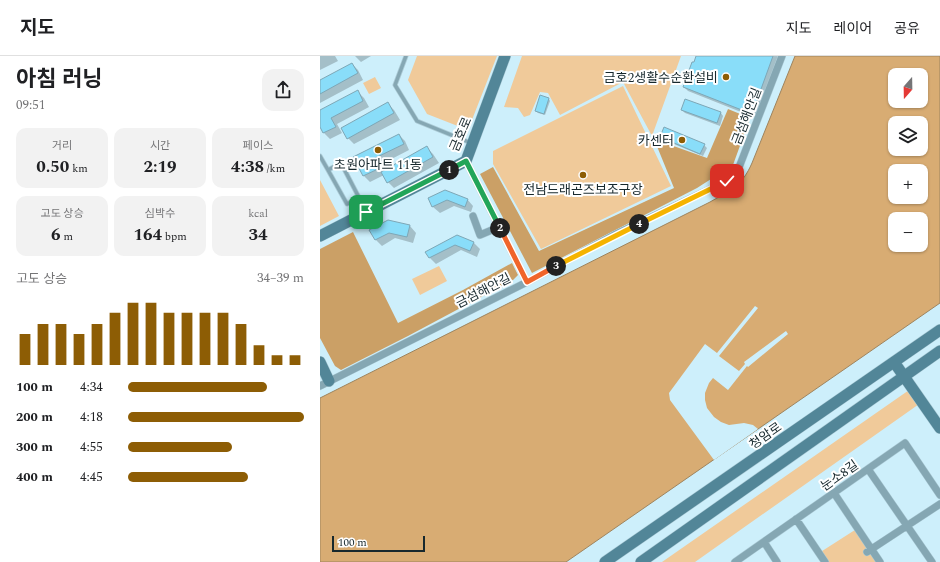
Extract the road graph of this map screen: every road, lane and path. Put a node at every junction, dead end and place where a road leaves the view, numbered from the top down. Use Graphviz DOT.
graph roads {
  1 [pos="406,56"];
  2 [pos="505,56"];
  3 [pos="782,56"];
  4 [pos="472,144"];
  5 [pos="320,156"];
  6 [pos="466,161"];
  7 [pos="328,170"];
  8 [pos="358,198"];
  9 [pos="366,212"];
  10 [pos="473,216"];
  11 [pos="499,227"];
  12 [pos="320,236"];
  13 [pos="527,282"];
  14 [pos="940,330"];
  15 [pos="940,351"];
  16 [pos="320,362"];
  17 [pos="894,362"];
  18 [pos="904,376"];
  19 [pos="325,383"];
  20 [pos="940,428"];
  21 [pos="868,469"];
  22 [pos="834,493"];
  23 [pos="940,495"];
  24 [pos="940,504"];
  25 [pos="796,519"];
  26 [pos="907,526"];
  27 [pos="764,542"];
  28 [pos="869,551"];
  29 [pos="605,562"];
  30 [pos="641,562"];
  31 [pos="735,562"];
  32 [pos="778,562"];
  33 [pos="825,562"];
  34 [pos="880,562"];
  35 [pos="932,562"];
  1 -- 4 [label="lane"];
  2 -- 4 [label="main road, 금호로"];
  3 -- 13 [label="street, 금섬해안길"];
  4 -- 6 [label="main road, 금호로"];
  5 -- 7 [label="lane"];
  6 -- 9 [label="main road, 금호로"];
  6 -- 11 [label="street"];
  7 -- 8 [label="lane"];
  7 -- 8 [label="lane"];
  8 -- 9 [label="lane"];
  9 -- 12 [label="main road, 금호로"];
  10 -- 11 [label="street"];
  11 -- 13 [label="street"];
  13 -- 19 [label="street, 금섬해안길"];
  14 -- 17 [label="main road, 청암로"];
  15 -- 18 [label="main road"];
  16 -- 19 [label="main road"];
  17 -- 18 [label="main road"];
  17 -- 29 [label="main road, 청암로"];
  18 -- 20 [label="main road"];
  18 -- 30 [label="main road"];
  21 -- 22 [label="street, 눈소8길"];
  21 -- 23 [label="street, 눈소8길"];
  21 -- 26 [label="street"];
  22 -- 25 [label="street, 눈소8길"];
  22 -- 28 [label="street"];
  24 -- 26 [label="street"];
  25 -- 27 [label="street, 눈소8길"];
  25 -- 33 [label="street"];
  26 -- 28 [label="street"];
  26 -- 35 [label="street"];
  27 -- 31 [label="street, 눈소8길"];
  27 -- 32 [label="street"];
  28 -- 34 [label="street"];
}
